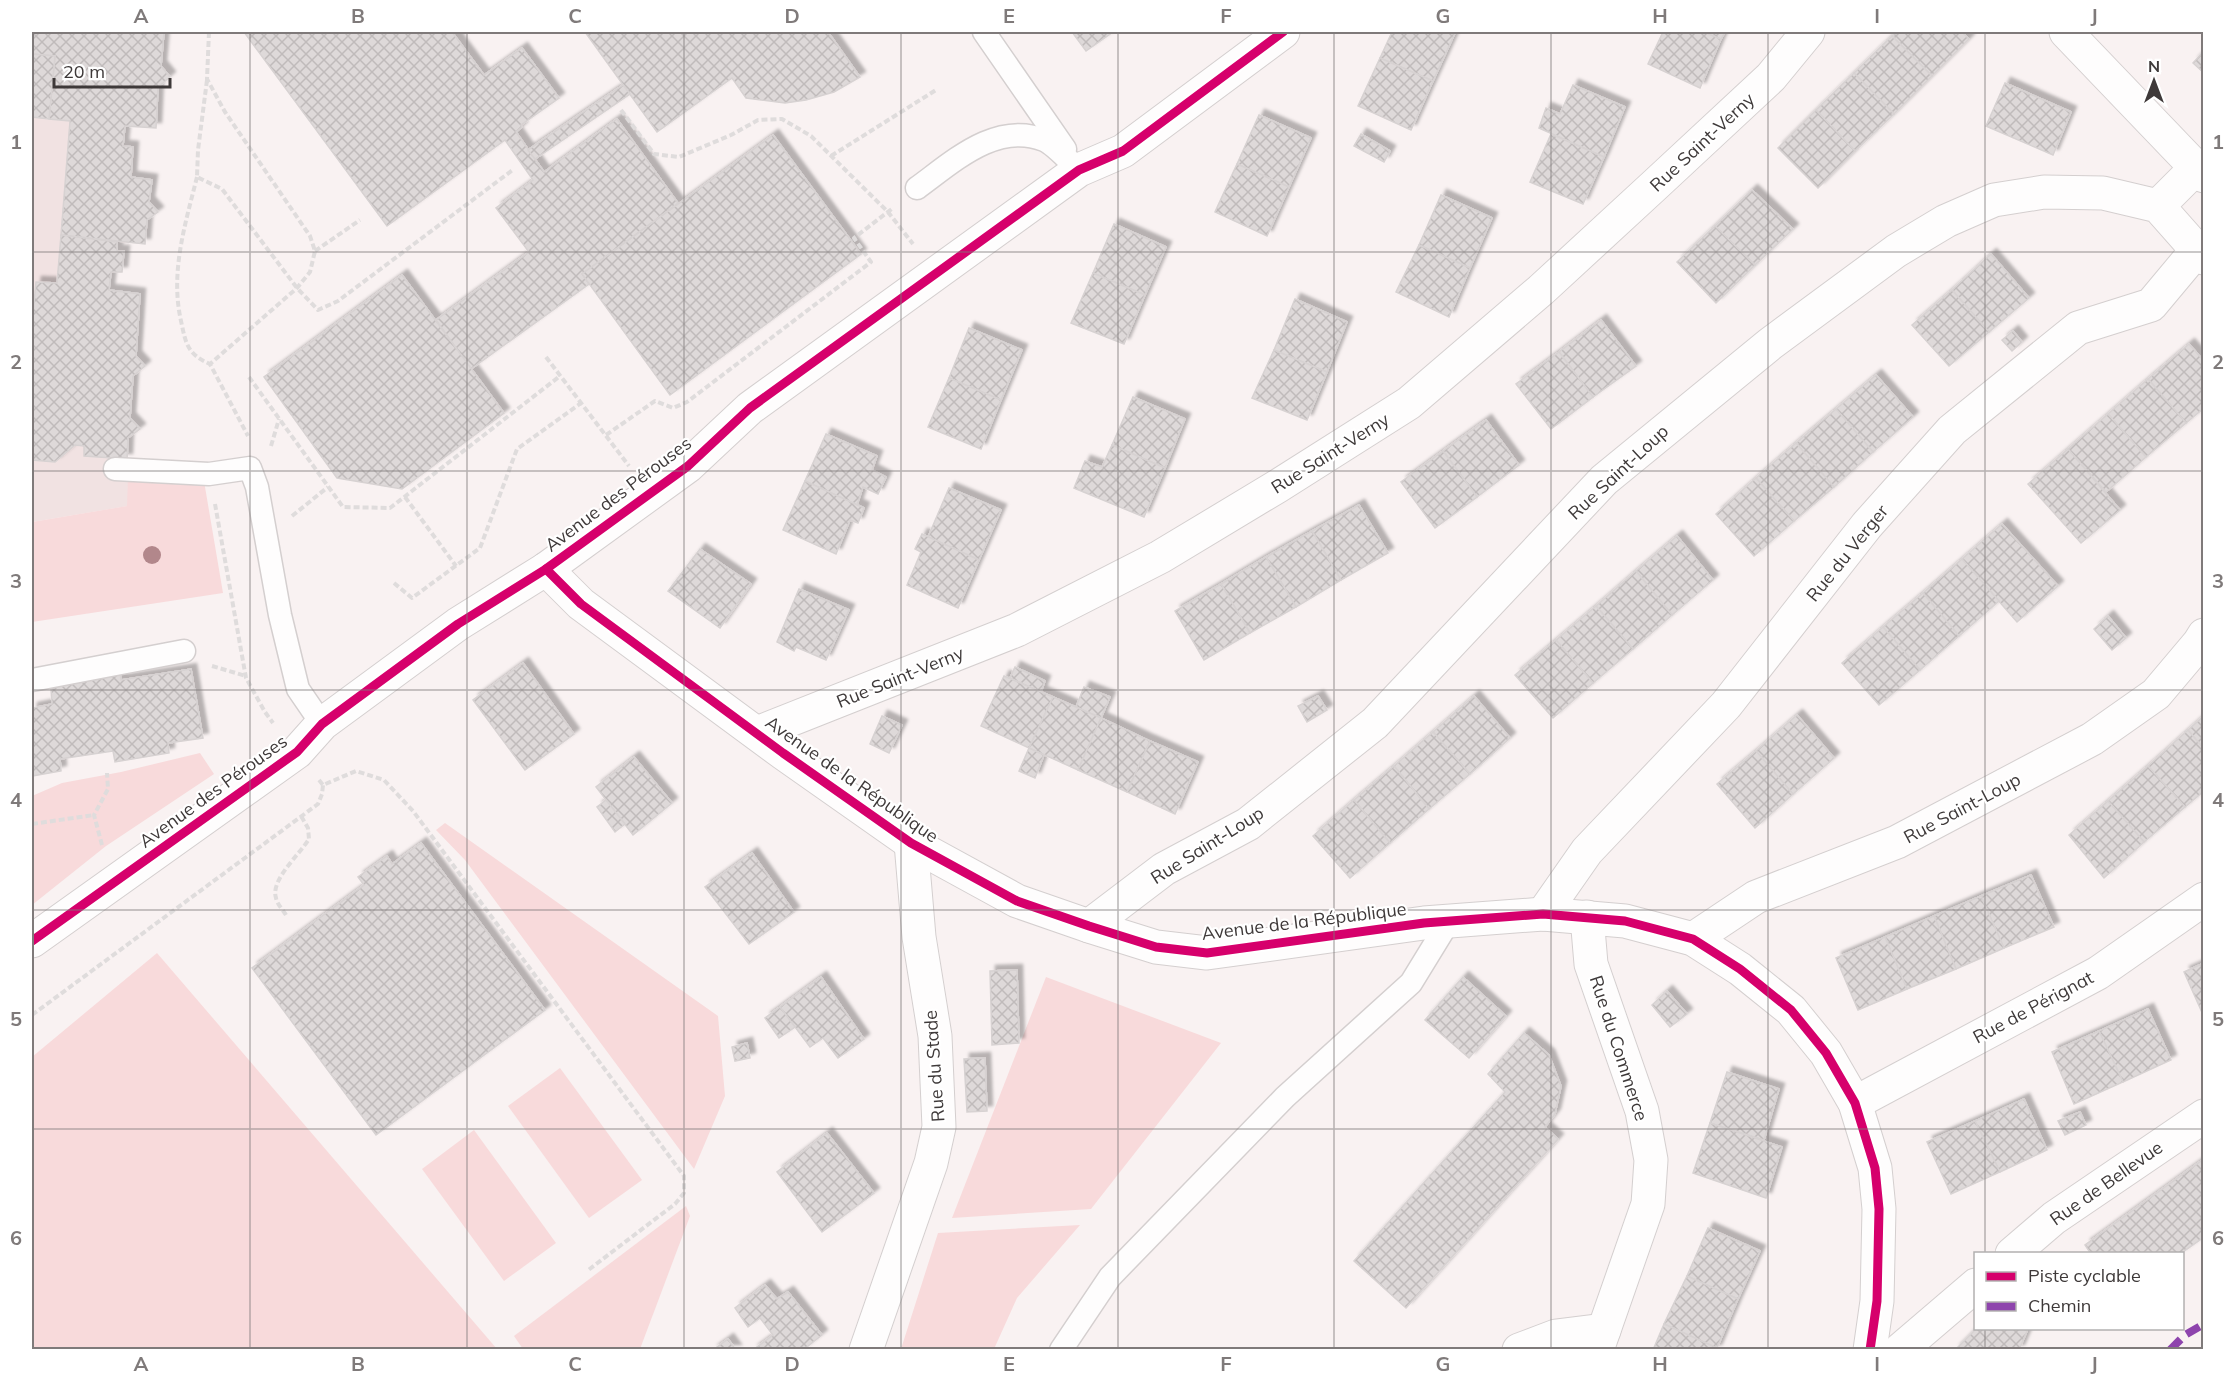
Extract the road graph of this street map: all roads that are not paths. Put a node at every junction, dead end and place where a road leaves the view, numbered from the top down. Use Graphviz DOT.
graph roads {
  1 [pos="984,32"];
  2 [pos="1283,32"];
  3 [pos="1808,32"];
  4 [pos="2066,32"];
  5 [pos="1079,170"];
  6 [pos="2200,172"];
  7 [pos="916,188"];
  8 [pos="2158,206"];
  9 [pos="2200,254"];
  10 [pos="115,469"];
  11 [pos="546,569"];
  12 [pos="2204,635"];
  13 [pos="183,651"];
  14 [pos="32,680"];
  15 [pos="322,724"];
  16 [pos="757,733"];
  17 [pos="911,843"];
  18 [pos="2204,899"];
  19 [pos="1543,914"];
  20 [pos="1587,917"];
  21 [pos="1449,921"];
  22 [pos="1089,926"];
  23 [pos="1693,939"];
  24 [pos="32,941"];
  25 [pos="1855,1103"];
  26 [pos="2204,1116"];
  27 [pos="2014,1252"];
  28 [pos="1974,1287"];
  29 [pos="1600,1340"];
  30 [pos="866,1350"];
  31 [pos="1061,1350"];
  32 [pos="1519,1350"];
  33 [pos="1870,1350"];
  34 [pos="1900,1350"];
  1 -- 5 [label="lane"];
  2 -- 5 [label="street, Avenue des Pérouses"];
  3 -- 16 [label="street, Rue Saint-Verny"];
  4 -- 6 [label="street"];
  5 -- 7 [label="lane"];
  5 -- 11 [label="street, Avenue des Pérouses"];
  6 -- 8 [label="street"];
  8 -- 9 [label="street"];
  8 -- 22 [label="street, Rue Saint-Loup"];
  9 -- 19 [label="street, Rue du Verger"];
  10 -- 15 [label="lane"];
  11 -- 15 [label="street, Avenue des Pérouses"];
  11 -- 16 [label="street, Avenue de la République"];
  12 -- 23 [label="street, Rue Saint-Loup"];
  13 -- 14 [label="lane"];
  15 -- 24 [label="street, Avenue des Pérouses"];
  16 -- 17 [label="street, Avenue de la République"];
  17 -- 22 [label="street, Avenue de la République"];
  17 -- 30 [label="street, Rue du Stade"];
  18 -- 25 [label="street, Rue de Pérignat"];
  19 -- 20 [label="street, Avenue de la République"];
  19 -- 21 [label="street, Avenue de la République"];
  20 -- 23 [label="street, Avenue de la République"];
  20 -- 29 [label="street, Rue du Commerce"];
  21 -- 22 [label="street, Avenue de la République"];
  21 -- 31 [label="lane"];
  23 -- 25 [label="street, Avenue de la République"];
  25 -- 33 [label="street, Avenue de la République"];
  26 -- 27 [label="street, Rue de Bellevue"];
  28 -- 34 [label="street"];
  29 -- 32 [label="street"];
}
